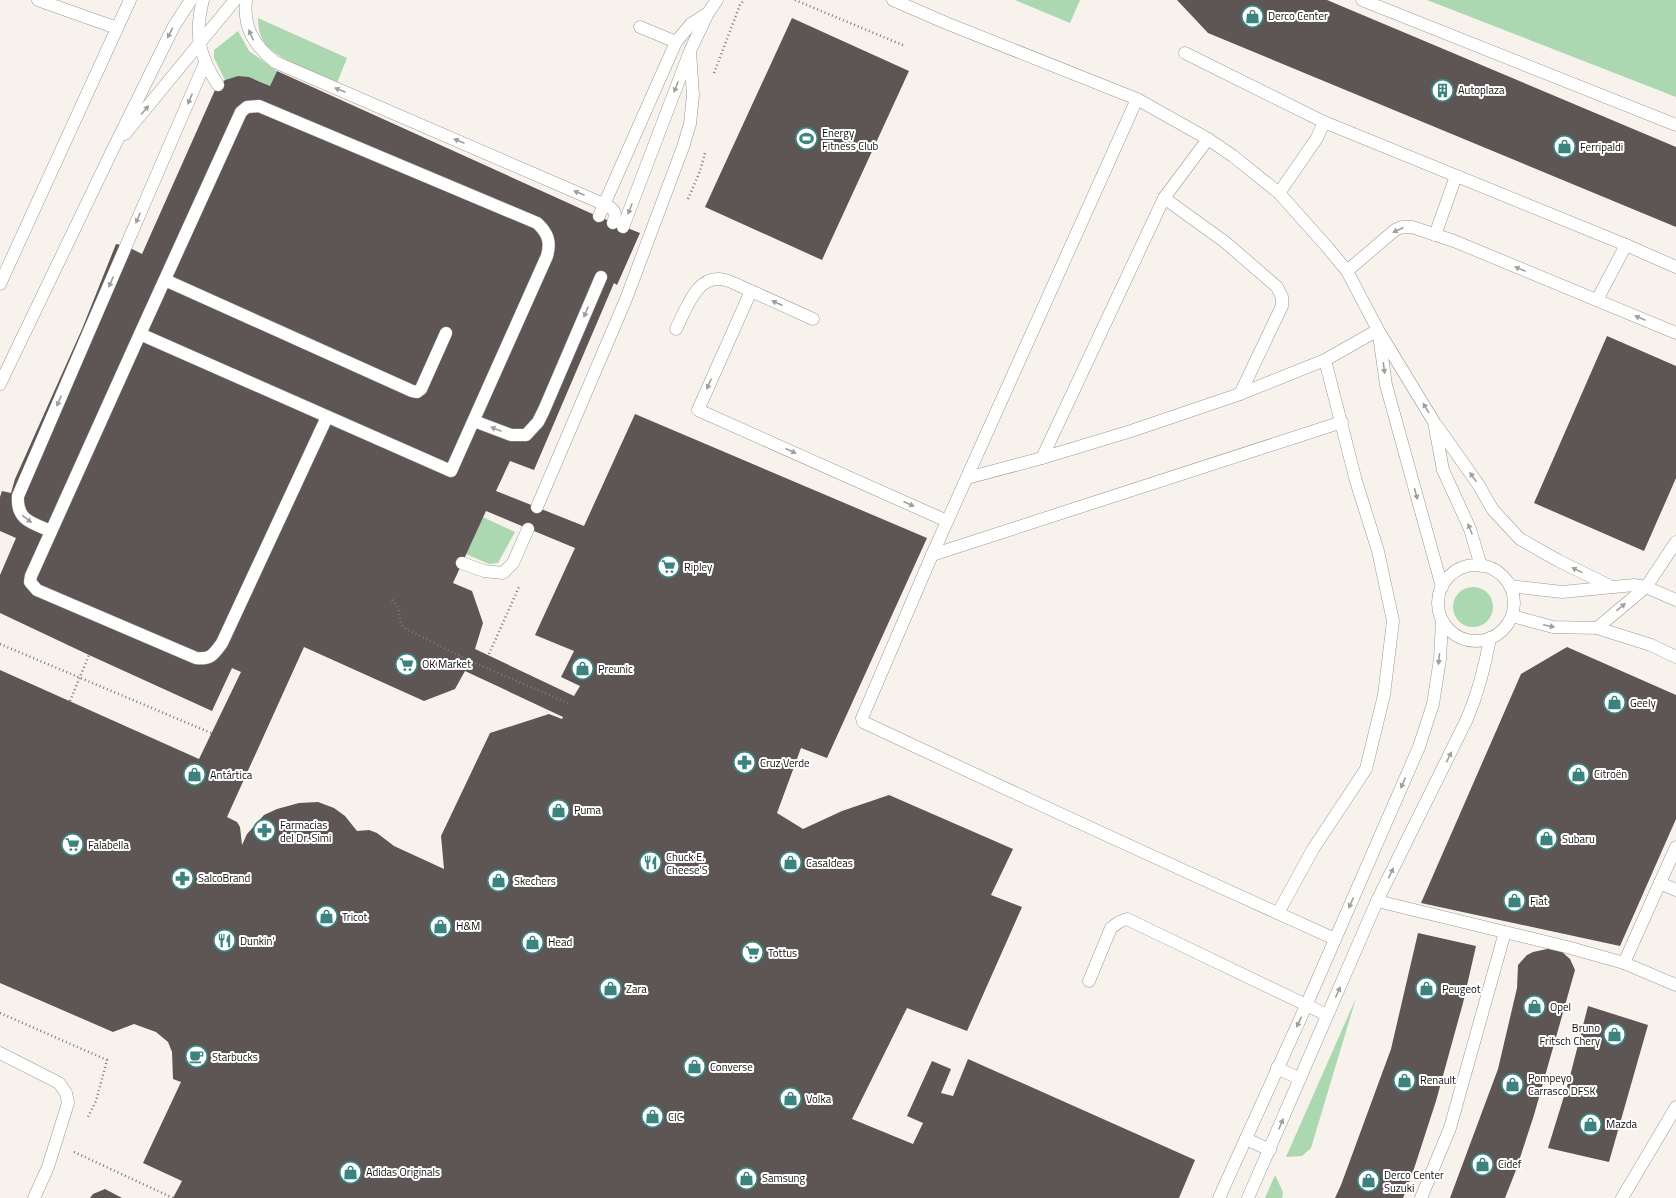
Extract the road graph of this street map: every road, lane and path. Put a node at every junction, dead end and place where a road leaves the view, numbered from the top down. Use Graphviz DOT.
graph roads {
  1 [pos="38,0"];
  2 [pos="130,0"];
  3 [pos="191,0"];
  4 [pos="202,0"];
  5 [pos="235,0"];
  6 [pos="246,0"];
  7 [pos="717,0"];
  8 [pos="795,0"];
  9 [pos="893,0"];
  10 [pos="1362,0"];
  11 [pos="708,12"];
  12 [pos="640,27"];
  13 [pos="117,28"];
  14 [pos="676,42"];
  15 [pos="199,45"];
  16 [pos="905,46"];
  17 [pos="690,51"];
  18 [pos="1184,53"];
  19 [pos="205,63"];
  20 [pos="218,85"];
  21 [pos="1137,99"];
  22 [pos="1324,122"];
  23 [pos="1676,126"];
  24 [pos="1208,139"];
  25 [pos="112,151"];
  26 [pos="1456,176"];
  27 [pos="1279,193"];
  28 [pos="1164,198"];
  29 [pos="600,216"];
  30 [pos="1435,235"];
  31 [pos="1626,245"];
  32 [pos="1676,267"];
  33 [pos="1347,271"];
  34 [pos="601,276"];
  35 [pos="165,280"];
  36 [pos="0,284"];
  37 [pos="751,291"];
  38 [pos="1598,300"];
  39 [pos="813,318"];
  40 [pos="676,329"];
  41 [pos="1378,330"];
  42 [pos="446,333"];
  43 [pos="1676,333"];
  44 [pos="140,334"];
  45 [pos="1325,360"];
  46 [pos="0,384"];
  47 [pos="1240,394"];
  48 [pos="327,417"];
  49 [pos="474,421"];
  50 [pos="1342,422"];
  51 [pos="1434,422"];
  52 [pos="1042,458"];
  53 [pos="967,478"];
  54 [pos="537,507"];
  55 [pos="947,521"];
  56 [pos="528,529"];
  57 [pos="51,531"];
  58 [pos="1676,542"];
  59 [pos="932,555"];
  60 [pos="462,562"];
  61 [pos="1481,566"];
  62 [pos="520,585"];
  63 [pos="1510,586"];
  64 [pos="1442,587"];
  65 [pos="1612,587"];
  66 [pos="1646,587"];
  67 [pos="392,600"];
  68 [pos="1676,600"];
  69 [pos="1512,616"];
  70 [pos="1442,620"];
  71 [pos="1597,628"];
  72 [pos="1490,638"];
  73 [pos="0,644"];
  74 [pos="489,654"];
  75 [pos="89,655"];
  76 [pos="1676,657"];
  77 [pos="70,701"];
  78 [pos="570,704"];
  79 [pos="211,733"];
  80 [pos="1676,847"];
  81 [pos="1660,883"];
  82 [pos="1676,890"];
  83 [pos="1378,902"];
  84 [pos="1278,914"];
  85 [pos="1505,932"];
  86 [pos="1335,939"];
  87 [pos="1624,963"];
  88 [pos="1089,981"];
  89 [pos="1676,985"];
  90 [pos="1306,1006"];
  91 [pos="1327,1015"];
  92 [pos="0,1053"];
  93 [pos="1277,1068"];
  94 [pos="1300,1079"];
  95 [pos="1676,1107"];
  96 [pos="1246,1139"];
  97 [pos="70,1150"];
  98 [pos="1270,1150"];
  99 [pos="34,1198"];
  100 [pos="173,1198"];
  101 [pos="1220,1198"];
  102 [pos="1248,1198"];
  103 [pos="1420,1198"];
  104 [pos="1622,1198"];
  1 -- 13 [label="lane"];
  2 -- 13 [label="lane"];
  3 -- 25 [label="lane, one-way"];
  4 -- 15 [label="lane"];
  5 -- 15 [label="lane"];
  17 -- 6 [label="lane, one-way"];
  7 -- 11 [label="lane"];
  8 -- 16 [label="path"];
  9 -- 21 [label="lane"];
  10 -- 23 [label="lane"];
  11 -- 14 [label="lane"];
  11 -- 17 [label="lane"];
  12 -- 14 [label="lane"];
  13 -- 36 [label="lane"];
  14 -- 29 [label="lane"];
  15 -- 19 [label="lane"];
  25 -- 15 [label="lane, one-way"];
  17 -- 54 [label="lane"];
  18 -- 22 [label="lane"];
  19 -- 20 [label="lane"];
  19 -- 57 [label="lane, one-way"];
  21 -- 24 [label="lane"];
  21 -- 53 [label="lane"];
  22 -- 26 [label="lane"];
  22 -- 27 [label="lane"];
  24 -- 27 [label="lane"];
  24 -- 28 [label="lane"];
  25 -- 46 [label="lane"];
  26 -- 30 [label="lane"];
  26 -- 31 [label="lane"];
  27 -- 33 [label="lane"];
  28 -- 47 [label="lane"];
  28 -- 52 [label="lane"];
  30 -- 33 [label="lane, one-way"];
  38 -- 30 [label="lane, one-way"];
  31 -- 32 [label="lane"];
  31 -- 38 [label="lane"];
  33 -- 41 [label="lane"];
  34 -- 49 [label="lane, one-way"];
  35 -- 42 [label="lane"];
  35 -- 44 [label="lane"];
  35 -- 49 [label="lane"];
  39 -- 37 [label="lane, one-way"];
  37 -- 40 [label="lane"];
  37 -- 55 [label="lane, one-way"];
  43 -- 38 [label="lane, one-way"];
  41 -- 45 [label="lane"];
  51 -- 41 [label="lane, one-way"];
  41 -- 64 [label="lane, one-way"];
  44 -- 48 [label="lane"];
  44 -- 57 [label="lane"];
  45 -- 47 [label="lane"];
  45 -- 50 [label="lane"];
  47 -- 52 [label="lane"];
  48 -- 49 [label="lane"];
  48 -- 57 [label="lane"];
  50 -- 59 [label="lane"];
  50 -- 84 [label="lane"];
  61 -- 51 [label="lane, one-way"];
  65 -- 51 [label="lane, one-way"];
  52 -- 53 [label="lane"];
  53 -- 55 [label="lane"];
  55 -- 59 [label="lane"];
  56 -- 60 [label="lane"];
  58 -- 66 [label="lane"];
  59 -- 84 [label="lane"];
  61 -- 63 [label="lane"];
  61 -- 64 [label="lane"];
  62 -- 74 [label="path"];
  63 -- 65 [label="lane"];
  63 -- 69 [label="lane"];
  64 -- 70 [label="lane"];
  65 -- 66 [label="lane"];
  66 -- 68 [label="lane"];
  71 -- 66 [label="lane, one-way"];
  67 -- 78 [label="path, bridge"];
  69 -- 71 [label="lane, one-way"];
  69 -- 72 [label="lane"];
  70 -- 72 [label="lane"];
  70 -- 86 [label="lane, one-way"];
  71 -- 76 [label="lane"];
  83 -- 72 [label="lane, one-way"];
  73 -- 79 [label="path"];
  75 -- 77 [label="path, bridge"];
  80 -- 81 [label="lane"];
  81 -- 82 [label="lane"];
  81 -- 87 [label="lane"];
  83 -- 85 [label="lane"];
  91 -- 83 [label="lane, one-way"];
  84 -- 86 [label="lane"];
  85 -- 87 [label="lane"];
  85 -- 103 [label="lane"];
  86 -- 90 [label="lane"];
  87 -- 89 [label="lane"];
  88 -- 90 [label="lane"];
  90 -- 91 [label="lane"];
  90 -- 93 [label="lane, one-way"];
  91 -- 94 [label="lane"];
  92 -- 99 [label="lane"];
  93 -- 94 [label="lane"];
  93 -- 96 [label="lane"];
  98 -- 94 [label="lane, one-way"];
  95 -- 104 [label="lane"];
  96 -- 98 [label="lane"];
  96 -- 101 [label="lane"];
  97 -- 100 [label="path"];
  98 -- 102 [label="lane"];
}
